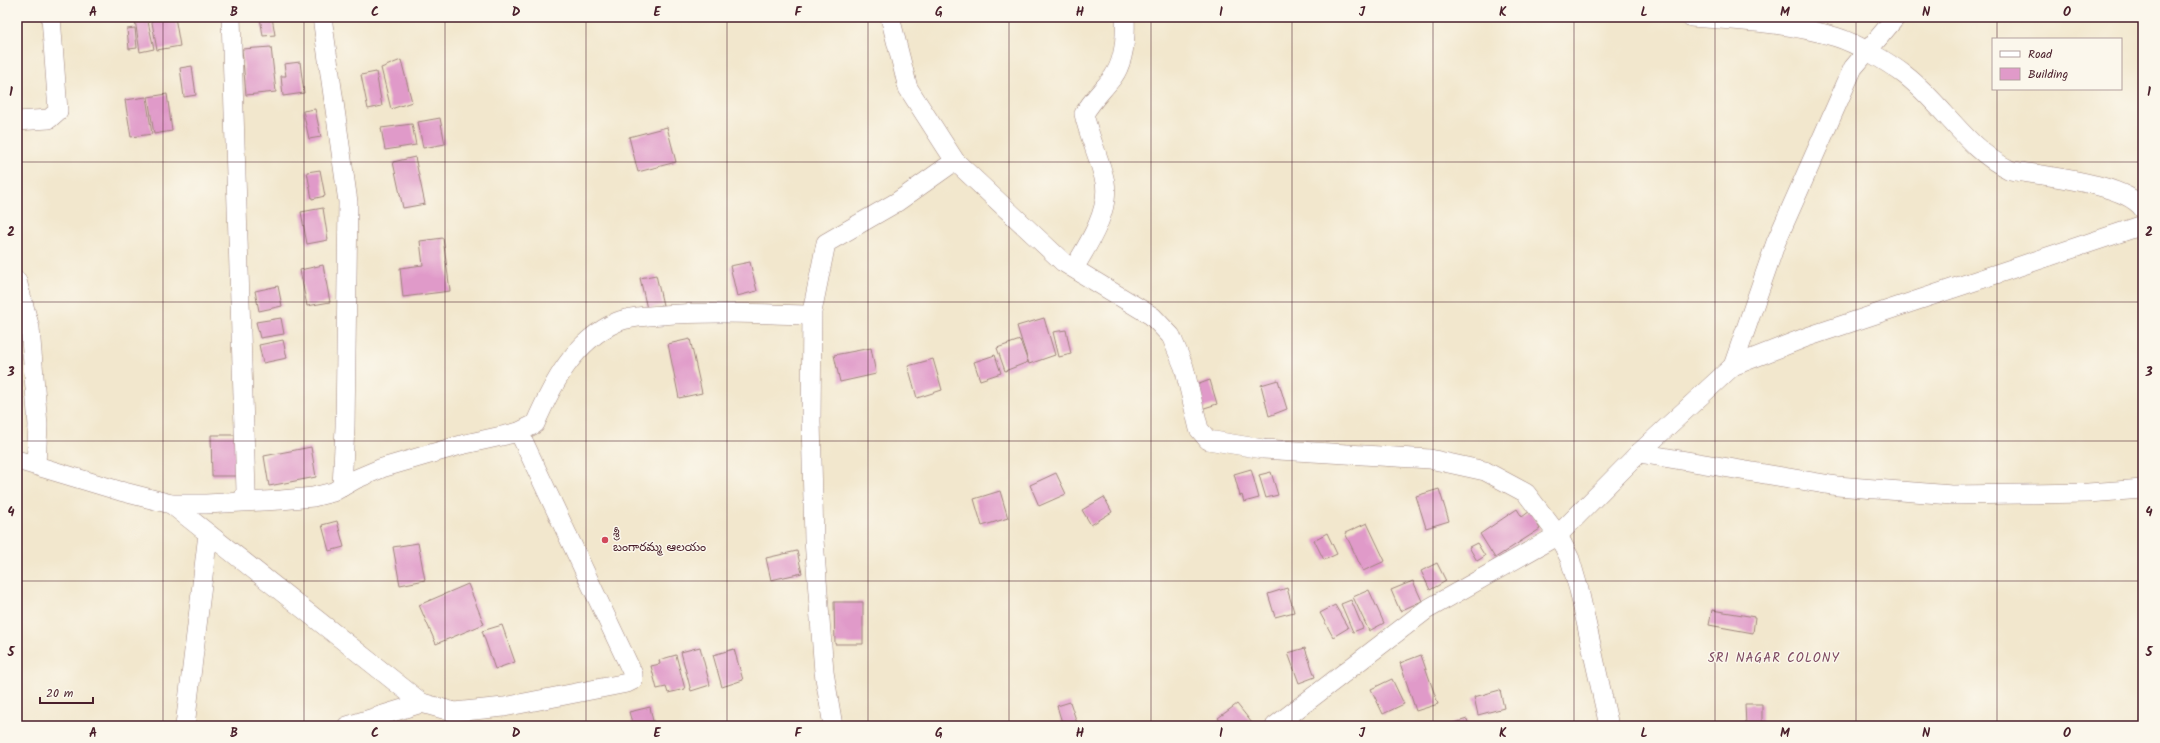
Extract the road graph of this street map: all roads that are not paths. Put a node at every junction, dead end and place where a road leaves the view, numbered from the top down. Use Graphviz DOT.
graph roads {
  1 [pos="51,17"];
  2 [pos="231,17"];
  3 [pos="322,17"];
  4 [pos="890,17"];
  5 [pos="1125,17"];
  6 [pos="1691,17"];
  7 [pos="1896,17"];
  8 [pos="1816,25"];
  9 [pos="1867,52"];
  10 [pos="17,121"];
  11 [pos="954,161"];
  12 [pos="2143,209"];
  13 [pos="2143,225"];
  14 [pos="1074,268"];
  15 [pos="17,281"];
  16 [pos="811,315"];
  17 [pos="1733,366"];
  18 [pos="518,432"];
  19 [pos="1639,453"];
  20 [pos="17,460"];
  21 [pos="36,465"];
  22 [pos="342,487"];
  23 [pos="2143,489"];
  24 [pos="243,500"];
  25 [pos="171,504"];
  26 [pos="208,534"];
  27 [pos="1558,535"];
  28 [pos="422,703"];
  29 [pos="385,720"];
  30 [pos="185,726"];
  31 [pos="347,726"];
  32 [pos="833,726"];
  33 [pos="1275,726"];
  34 [pos="1609,726"];
  1 -- 10 [label="street"];
  2 -- 24 [label="street"];
  3 -- 22 [label="street"];
  4 -- 11 [label="street"];
  5 -- 14 [label="street"];
  6 -- 8 [label="street"];
  7 -- 9 [label="street"];
  8 -- 9 [label="street"];
  9 -- 12 [label="street"];
  9 -- 17 [label="street"];
  11 -- 14 [label="street"];
  11 -- 16 [label="street"];
  13 -- 17 [label="street"];
  14 -- 27 [label="street"];
  15 -- 21 [label="street"];
  16 -- 18 [label="street"];
  16 -- 32 [label="street"];
  17 -- 19 [label="street"];
  18 -- 22 [label="street"];
  18 -- 28 [label="street"];
  19 -- 23 [label="street"];
  19 -- 27 [label="street"];
  20 -- 21 [label="street"];
  21 -- 25 [label="street"];
  22 -- 24 [label="street"];
  24 -- 25 [label="street"];
  25 -- 26 [label="street"];
  26 -- 28 [label="street"];
  26 -- 30 [label="street"];
  27 -- 33 [label="street"];
  27 -- 34 [label="street"];
  28 -- 29 [label="street"];
  29 -- 31 [label="street"];
}
